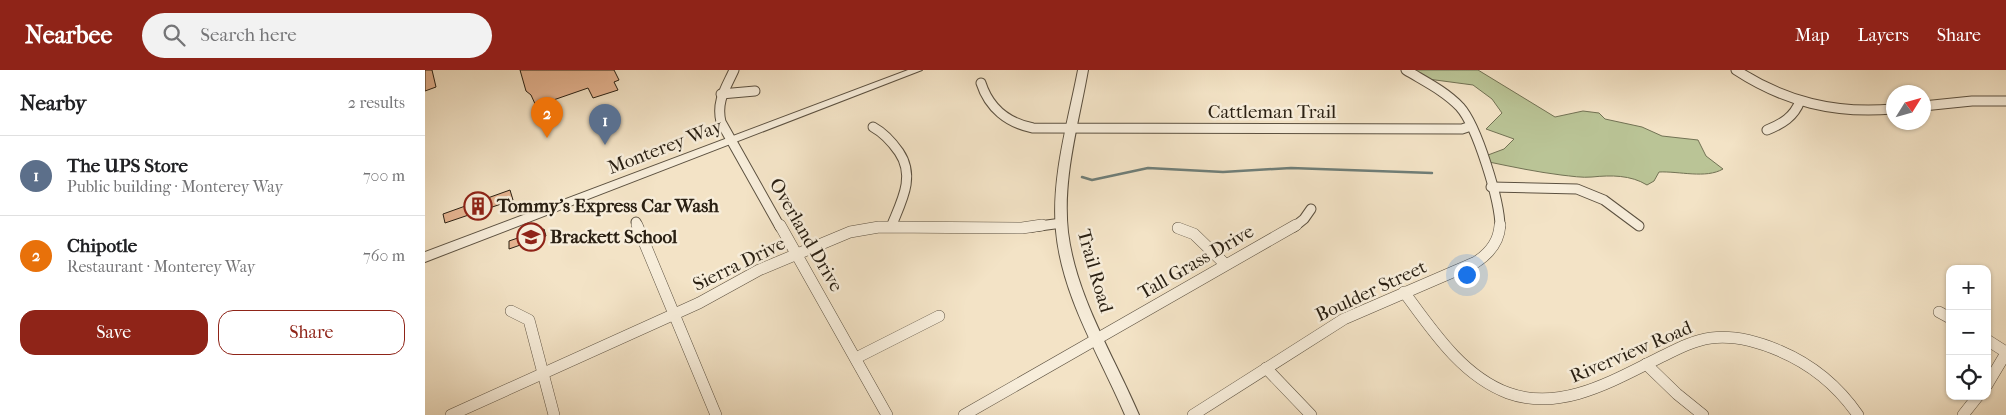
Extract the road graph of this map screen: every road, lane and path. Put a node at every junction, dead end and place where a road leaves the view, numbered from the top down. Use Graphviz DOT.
graph roads {
  1 [pos="734,70"];
  2 [pos="917,70"];
  3 [pos="1083,70"];
  4 [pos="1406,70"];
  5 [pos="1736,70"];
  6 [pos="981,83"];
  7 [pos="755,91"];
  8 [pos="721,94"];
  9 [pos="1801,101"];
  10 [pos="2006,101"];
  11 [pos="1931,105"];
  12 [pos="1886,109"];
  13 [pos="1471,126"];
  14 [pos="1073,127"];
  15 [pos="873,128"];
  16 [pos="1767,130"];
  17 [pos="732,140"];
  18 [pos="1491,187"];
  19 [pos="1311,209"];
  20 [pos="636,222"];
  21 [pos="1062,224"];
  22 [pos="1639,226"];
  23 [pos="891,227"];
  24 [pos="1178,228"];
  25 [pos="796,254"];
  26 [pos="425,257"];
  27 [pos="1225,264"];
  28 [pos="1404,292"];
  29 [pos="511,311"];
  30 [pos="1939,312"];
  31 [pos="674,315"];
  32 [pos="939,316"];
  33 [pos="1946,316"];
  34 [pos="1097,340"];
  35 [pos="1991,343"];
  36 [pos="2006,352"];
  37 [pos="856,358"];
  38 [pos="1646,364"];
  39 [pos="1266,368"];
  40 [pos="543,373"];
  41 [pos="1991,378"];
  42 [pos="1976,400"];
  43 [pos="451,415"];
  44 [pos="554,415"];
  45 [pos="716,415"];
  46 [pos="887,415"];
  47 [pos="964,415"];
  48 [pos="1132,415"];
  49 [pos="1193,415"];
  50 [pos="1311,415"];
  51 [pos="1703,415"];
  52 [pos="1858,415"];
  53 [pos="1963,415"];
  1 -- 8 [label="street, Overland Drive"];
  2 -- 17 [label="street, Monterey Way"];
  3 -- 14 [label="street, Trail Road"];
  4 -- 13 [label="street, Boulder Street"];
  5 -- 9 [label="street"];
  6 -- 14 [label="street, Cattleman Trail"];
  7 -- 8 [label="street"];
  8 -- 17 [label="street, Overland Drive"];
  9 -- 12 [label="street"];
  9 -- 16 [label="street"];
  10 -- 11 [label="street"];
  13 -- 14 [label="street, Cattleman Trail"];
  13 -- 18 [label="street, Boulder Street"];
  14 -- 21 [label="street, Trail Road"];
  15 -- 23 [label="street"];
  17 -- 25 [label="street, Overland Drive"];
  17 -- 26 [label="street, Monterey Way"];
  18 -- 22 [label="street"];
  18 -- 28 [label="street, Boulder Street"];
  19 -- 27 [label="street, Tall Grass Drive"];
  20 -- 31 [label="street"];
  21 -- 23 [label="street, Sierra Drive"];
  21 -- 34 [label="street, Trail Road"];
  23 -- 25 [label="street, Sierra Drive"];
  24 -- 27 [label="street"];
  25 -- 31 [label="street, Sierra Drive"];
  25 -- 37 [label="street, Overland Drive"];
  27 -- 34 [label="street, Tall Grass Drive"];
  28 -- 38 [label="street, Riverview Road"];
  28 -- 39 [label="street, Boulder Street"];
  29 -- 40 [label="street"];
  30 -- 33 [label="street"];
  31 -- 40 [label="street, Sierra Drive"];
  31 -- 45 [label="street"];
  32 -- 37 [label="street"];
  34 -- 47 [label="street, Tall Grass Drive"];
  34 -- 48 [label="street, Trail Road"];
  35 -- 36 [label="street"];
  36 -- 41 [label="street"];
  37 -- 46 [label="street, Overland Drive"];
  38 -- 51 [label="street"];
  38 -- 52 [label="street, Riverview Road"];
  39 -- 49 [label="street, Boulder Street"];
  39 -- 50 [label="street"];
  40 -- 43 [label="street, Sierra Drive"];
  40 -- 44 [label="street"];
  42 -- 53 [label="street"];
}
